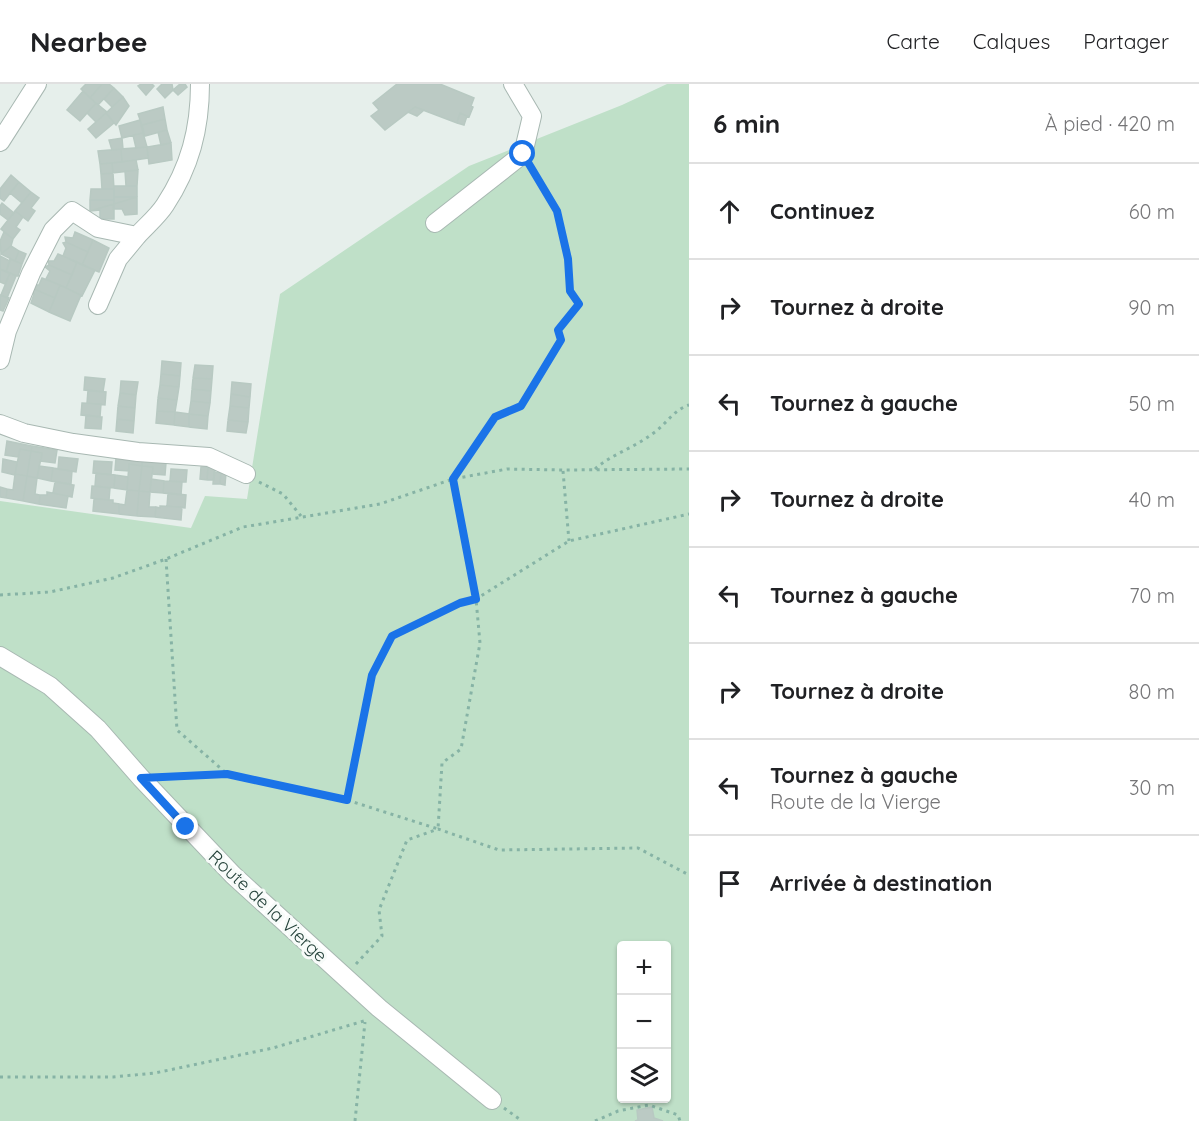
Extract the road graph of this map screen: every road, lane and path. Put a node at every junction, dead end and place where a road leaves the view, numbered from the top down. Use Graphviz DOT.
graph roads {
  1 [pos="37,84"];
  2 [pos="200,84"];
  3 [pos="513,84"];
  4 [pos="0,142"];
  5 [pos="523,154"];
  6 [pos="435,223"];
  7 [pos="137,236"];
  8 [pos="98,305"];
  9 [pos="0,360"];
  10 [pos="689,405"];
  11 [pos="0,424"];
  12 [pos="689,469"];
  13 [pos="563,470"];
  14 [pos="594,470"];
  15 [pos="246,474"];
  16 [pos="453,479"];
  17 [pos="689,514"];
  18 [pos="301,516"];
  19 [pos="569,541"];
  20 [pos="166,559"];
  21 [pos="0,595"];
  22 [pos="476,599"];
  23 [pos="0,656"];
  24 [pos="227,774"];
  25 [pos="141,778"];
  26 [pos="347,800"];
  27 [pos="438,830"];
  28 [pos="689,875"];
  29 [pos="344,976"];
  30 [pos="0,1077"];
  31 [pos="492,1100"];
  32 [pos="355,1121"];
  33 [pos="595,1121"];
  34 [pos="680,1121"];
  1 -- 4 [label="street"];
  2 -- 7 [label="street"];
  3 -- 5 [label="street"];
  5 -- 6 [label="street"];
  5 -- 16 [label="path"];
  7 -- 8 [label="street"];
  7 -- 9 [label="street"];
  10 -- 14 [label="path"];
  11 -- 15 [label="street"];
  12 -- 14 [label="path"];
  13 -- 14 [label="path"];
  13 -- 16 [label="path"];
  13 -- 19 [label="path"];
  15 -- 18 [label="path"];
  16 -- 18 [label="path"];
  16 -- 22 [label="path"];
  17 -- 19 [label="path"];
  18 -- 20 [label="path"];
  19 -- 22 [label="path"];
  20 -- 21 [label="path"];
  20 -- 24 [label="path"];
  22 -- 26 [label="path"];
  22 -- 27 [label="path"];
  23 -- 25 [label="street, Route de la Vierge"];
  24 -- 25 [label="path"];
  24 -- 26 [label="path"];
  25 -- 29 [label="street, Route de la Vierge"];
  26 -- 27 [label="path"];
  27 -- 28 [label="path"];
  27 -- 29 [label="path"];
  29 -- 31 [label="street, Route de la Vierge"];
  30 -- 32 [label="path"];
  33 -- 34 [label="path"];
}
